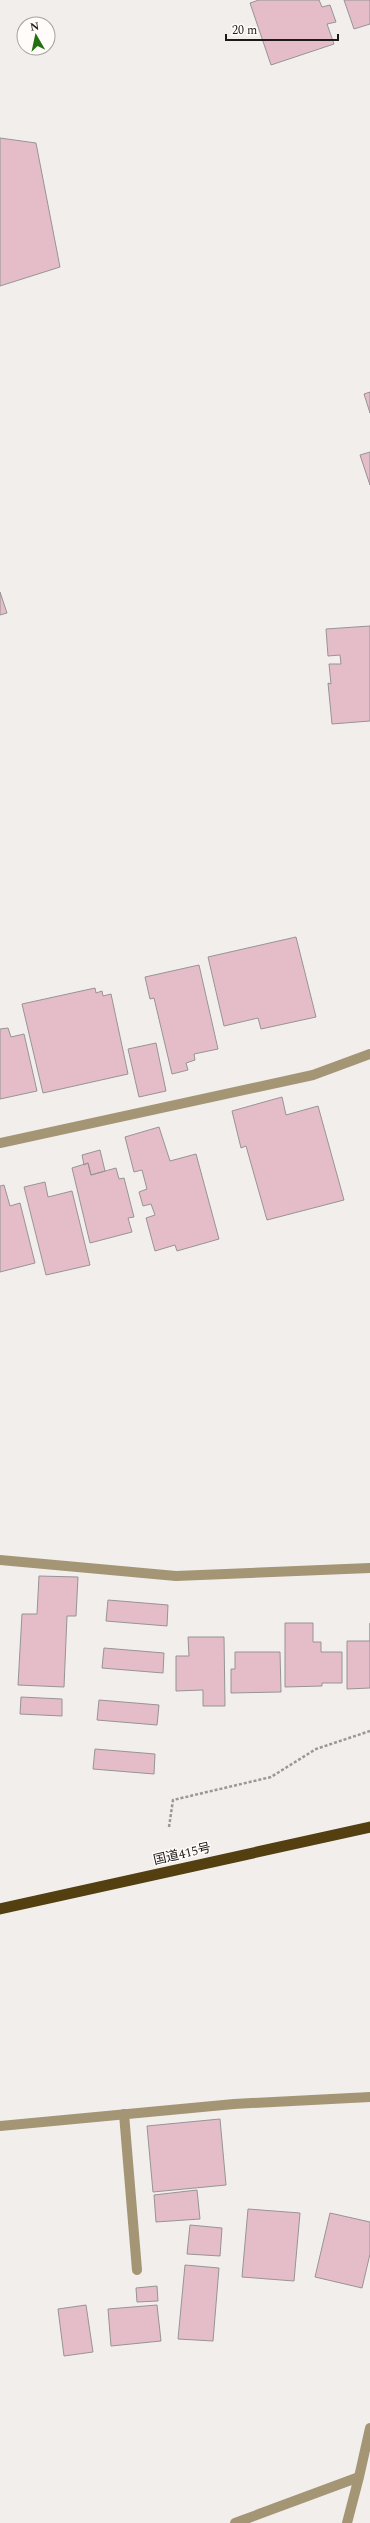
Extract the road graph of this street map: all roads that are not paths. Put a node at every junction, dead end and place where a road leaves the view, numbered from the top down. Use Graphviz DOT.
graph roads {
  1 [pos="370,1054"];
  2 [pos="0,1143"];
  3 [pos="0,1560"];
  4 [pos="370,1568"];
  5 [pos="370,1827"];
  6 [pos="0,1909"];
  7 [pos="370,2097"];
  8 [pos="124,2114"];
  9 [pos="0,2126"];
  10 [pos="137,2270"];
  11 [pos="370,2428"];
  12 [pos="359,2478"];
  13 [pos="235,2523"];
  14 [pos="347,2523"];
  1 -- 2 [label="street"];
  3 -- 4 [label="street"];
  5 -- 6 [label="highway, 国道415号"];
  7 -- 8 [label="street"];
  8 -- 9 [label="street"];
  8 -- 10 [label="street"];
  11 -- 12 [label="street"];
  12 -- 13 [label="street"];
  12 -- 14 [label="street"];
}
